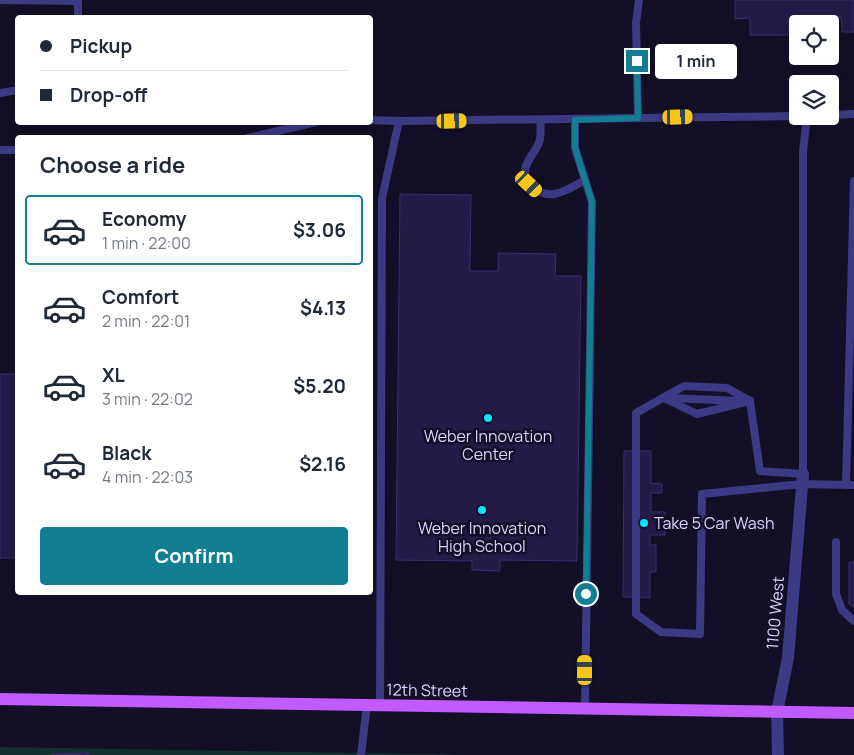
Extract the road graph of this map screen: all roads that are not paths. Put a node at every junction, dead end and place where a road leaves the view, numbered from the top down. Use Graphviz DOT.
graph roads {
  1 [pos="0,0"];
  2 [pos="78,0"];
  3 [pos="639,0"];
  4 [pos="78,15"];
  5 [pos="15,90"];
  6 [pos="0,93"];
  7 [pos="854,114"];
  8 [pos="839,115"];
  9 [pos="789,116"];
  10 [pos="638,118"];
  11 [pos="373,120"];
  12 [pos="541,120"];
  13 [pos="575,120"];
  14 [pos="399,121"];
  15 [pos="303,125"];
  16 [pos="806,125"];
  17 [pos="261,135"];
  18 [pos="0,150"];
  19 [pos="15,150"];
  20 [pos="585,180"];
  21 [pos="854,181"];
  22 [pos="664,398"];
  23 [pos="750,401"];
  24 [pos="802,479"];
  25 [pos="850,484"];
  26 [pos="836,542"];
  27 [pos="854,621"];
  28 [pos="0,699"];
  29 [pos="367,705"];
  30 [pos="380,706"];
  31 [pos="585,709"];
  32 [pos="777,712"];
  33 [pos="854,713"];
  34 [pos="361,755"];
  35 [pos="778,755"];
  1 -- 2 [label="lane"];
  2 -- 4 [label="lane"];
  3 -- 10 [label="lane"];
  5 -- 6 [label="lane"];
  7 -- 8 [label="lane"];
  9 -- 10 [label="lane"];
  10 -- 13 [label="lane"];
  11 -- 14 [label="lane"];
  12 -- 13 [label="lane"];
  12 -- 14 [label="lane"];
  12 -- 20 [label="lane"];
  13 -- 20 [label="lane"];
  14 -- 30 [label="lane"];
  15 -- 17 [label="lane"];
  16 -- 24 [label="lane"];
  18 -- 19 [label="lane"];
  20 -- 31 [label="lane"];
  21 -- 25 [label="lane"];
  22 -- 23 [label="lane"];
  22 -- 23 [label="lane"];
  22 -- 23 [label="lane"];
  22 -- 24 [label="lane"];
  23 -- 24 [label="lane"];
  24 -- 25 [label="lane"];
  24 -- 32 [label="street, 1100 West"];
  26 -- 27 [label="lane"];
  28 -- 29 [label="main road, 12th Street"];
  29 -- 30 [label="main road, 12th Street"];
  29 -- 34 [label="lane"];
  30 -- 31 [label="main road, 12th Street"];
  31 -- 32 [label="main road, 12th Street"];
  32 -- 33 [label="main road, 12th Street"];
  32 -- 35 [label="street, 1100 West"];
}
